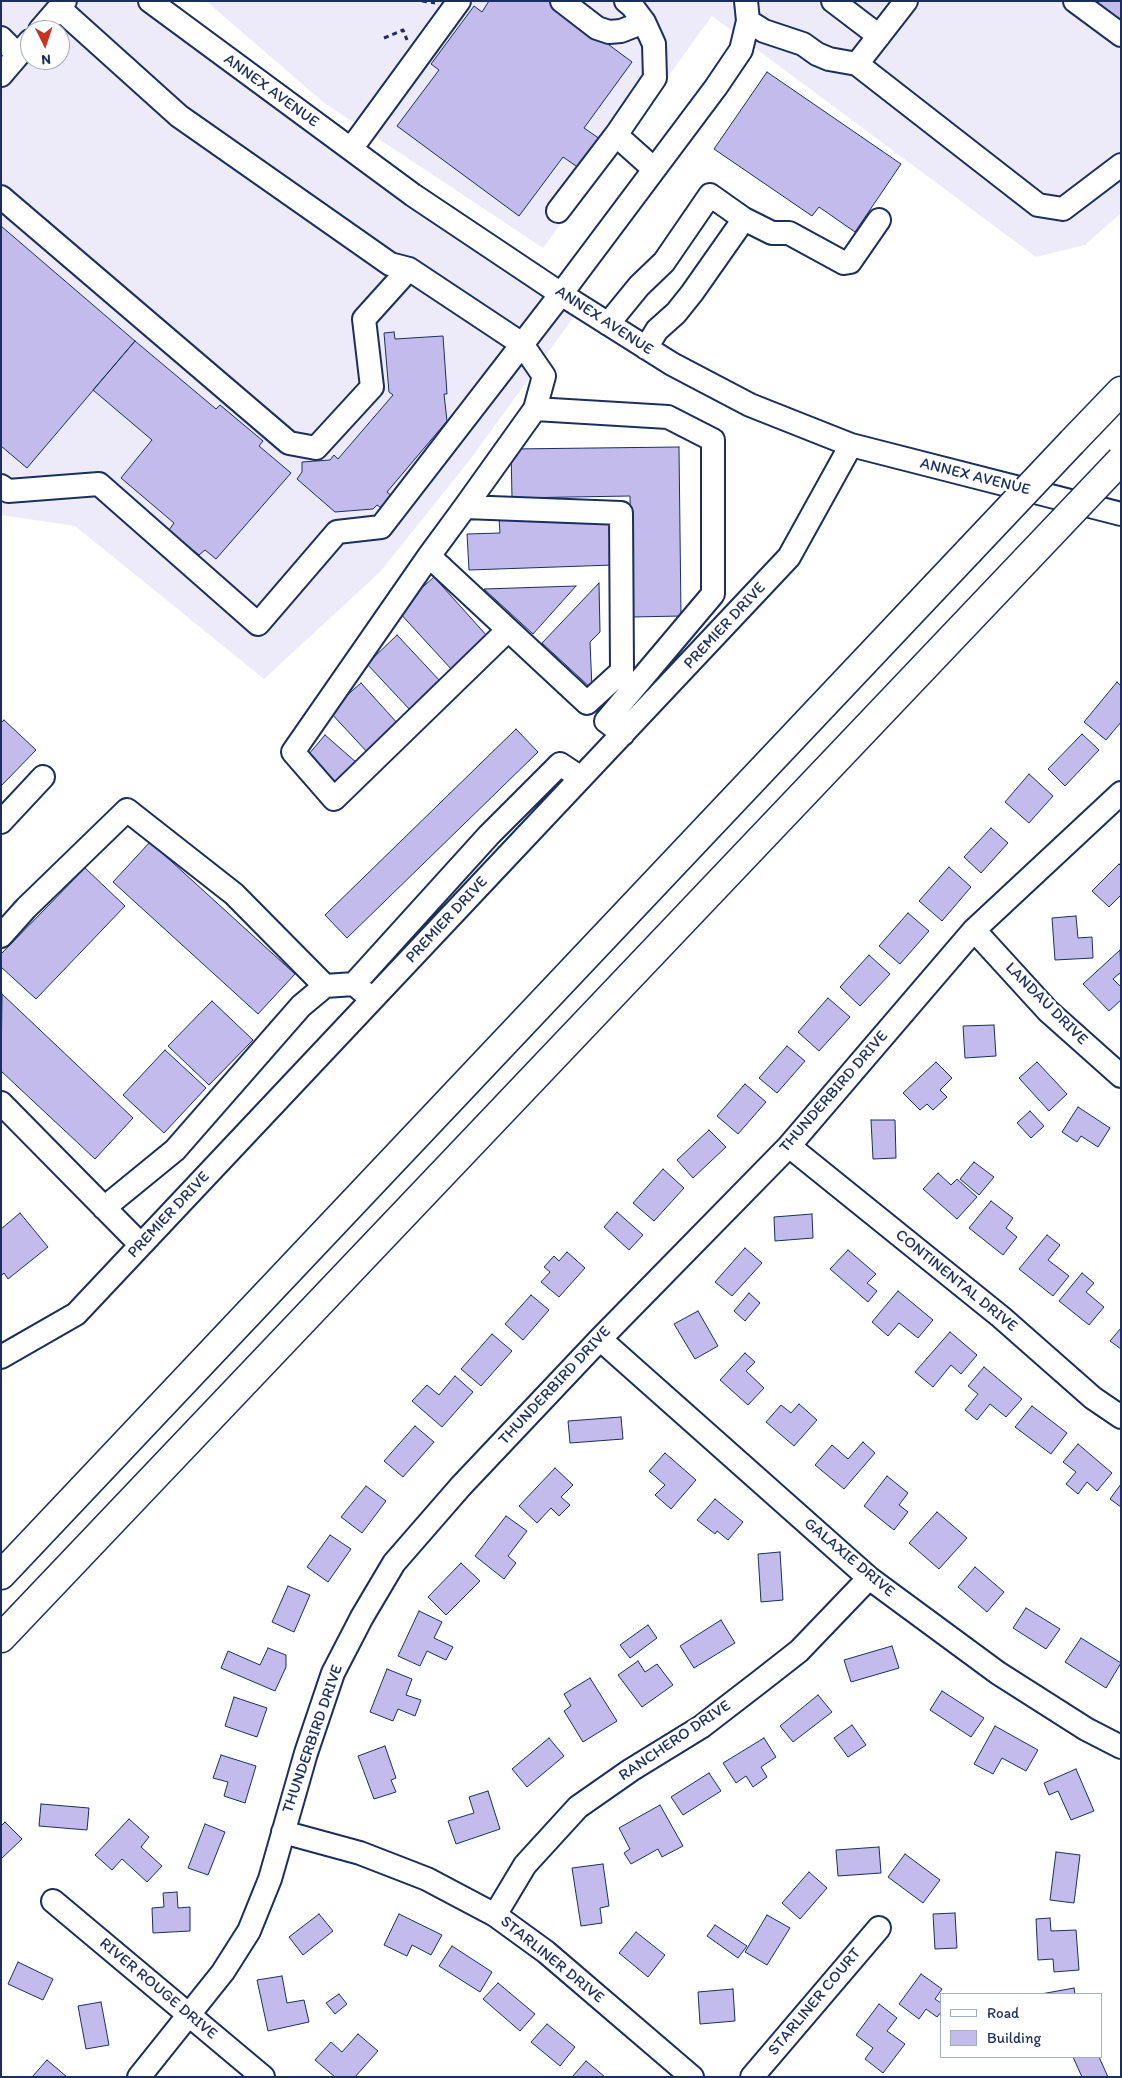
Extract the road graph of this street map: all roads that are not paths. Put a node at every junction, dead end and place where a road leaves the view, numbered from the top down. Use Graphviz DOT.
graph roads {
  1 [pos="150,1"];
  2 [pos="459,1"];
  3 [pos="562,1"];
  4 [pos="626,1"];
  5 [pos="833,1"];
  6 [pos="906,1"];
  7 [pos="1075,1"];
  8 [pos="62,5"];
  9 [pos="744,9"];
  10 [pos="49,20"];
  11 [pos="644,22"];
  12 [pos="1121,35"];
  13 [pos="879,36"];
  14 [pos="1,38"];
  15 [pos="20,46"];
  16 [pos="20,53"];
  17 [pos="858,64"];
  18 [pos="1,75"];
  19 [pos="616,134"];
  20 [pos="351,149"];
  21 [pos="1121,165"];
  22 [pos="654,169"];
  23 [pos="1,197"];
  24 [pos="558,211"];
  25 [pos="744,219"];
  26 [pos="879,220"];
  27 [pos="409,269"];
  28 [pos="561,294"];
  29 [pos="608,324"];
  30 [pos="522,344"];
  31 [pos="646,348"];
  32 [pos="1121,390"];
  33 [pos="535,409"];
  34 [pos="851,445"];
  35 [pos="1121,460"];
  36 [pos="1,486"];
  37 [pos="465,507"];
  38 [pos="1121,514"];
  39 [pos="429,556"];
  40 [pos="508,630"];
  41 [pos="587,703"];
  42 [pos="614,727"];
  43 [pos="43,777"];
  44 [pos="581,778"];
  45 [pos="1121,793"];
  46 [pos="1,822"];
  47 [pos="974,930"];
  48 [pos="1,936"];
  49 [pos="354,984"];
  50 [pos="325,986"];
  51 [pos="372,999"];
  52 [pos="1121,1076"];
  53 [pos="1,1103"];
  54 [pos="789,1146"];
  55 [pos="104,1208"];
  56 [pos="141,1245"];
  57 [pos="600,1339"];
  58 [pos="1,1357"];
  59 [pos="1121,1418"];
  60 [pos="1,1575"];
  61 [pos="869,1578"];
  62 [pos="1,1638"];
  63 [pos="1121,1747"];
  64 [pos="282,1832"];
  65 [pos="53,1901"];
  66 [pos="495,1914"];
  67 [pos="879,1928"];
  68 [pos="189,2015"];
  69 [pos="139,2077"];
  70 [pos="263,2077"];
  71 [pos="692,2077"];
  72 [pos="752,2077"];
  1 -- 20 [label="street, ANNEX AVENUE"];
  2 -- 20 [label="street"];
  3 -- 11 [label="street"];
  4 -- 11 [label="street"];
  5 -- 13 [label="street"];
  6 -- 13 [label="street"];
  7 -- 12 [label="street"];
  8 -- 10 [label="street"];
  8 -- 27 [label="street"];
  9 -- 17 [label="street"];
  9 -- 22 [label="street"];
  11 -- 19 [label="street"];
  13 -- 17 [label="street"];
  14 -- 15 [label="street"];
  16 -- 18 [label="street"];
  17 -- 21 [label="street"];
  19 -- 22 [label="street"];
  19 -- 24 [label="street"];
  20 -- 28 [label="street, ANNEX AVENUE"];
  22 -- 28 [label="street"];
  23 -- 27 [label="street"];
  25 -- 26 [label="street"];
  25 -- 29 [label="street"];
  25 -- 31 [label="street"];
  27 -- 30 [label="street"];
  28 -- 29 [label="street, ANNEX AVENUE"];
  28 -- 30 [label="street"];
  29 -- 31 [label="street, ANNEX AVENUE"];
  30 -- 33 [label="street"];
  30 -- 36 [label="street"];
  31 -- 34 [label="street, ANNEX AVENUE"];
  32 -- 60 [label="highway, bridge"];
  33 -- 37 [label="street"];
  33 -- 42 [label="street"];
  34 -- 38 [label="street, ANNEX AVENUE"];
  34 -- 42 [label="street, PREMIER DRIVE"];
  35 -- 62 [label="highway, bridge"];
  37 -- 39 [label="street"];
  37 -- 41 [label="street"];
  39 -- 40 [label="street"];
  39 -- 40 [label="street"];
  40 -- 41 [label="street"];
  41 -- 42 [label="street"];
  42 -- 44 [label="street, PREMIER DRIVE"];
  43 -- 46 [label="street"];
  44 -- 49 [label="street"];
  44 -- 51 [label="street, PREMIER DRIVE"];
  45 -- 47 [label="street, THUNDERBIRD DRIVE"];
  47 -- 52 [label="street, LANDAU DRIVE"];
  47 -- 54 [label="street, THUNDERBIRD DRIVE"];
  48 -- 50 [label="street"];
  49 -- 50 [label="street"];
  49 -- 51 [label="street"];
  50 -- 55 [label="street"];
  51 -- 56 [label="street, PREMIER DRIVE"];
  53 -- 55 [label="street"];
  54 -- 57 [label="street, THUNDERBIRD DRIVE"];
  54 -- 59 [label="street, CONTINENTAL DRIVE"];
  55 -- 56 [label="street"];
  56 -- 58 [label="street, PREMIER DRIVE"];
  57 -- 61 [label="street, GALAXIE DRIVE"];
  57 -- 64 [label="street, THUNDERBIRD DRIVE"];
  61 -- 63 [label="street, GALAXIE DRIVE"];
  61 -- 66 [label="street, RANCHERO DRIVE"];
  64 -- 66 [label="street, STARLINER DRIVE"];
  64 -- 68 [label="street, THUNDERBIRD DRIVE"];
  65 -- 68 [label="street, RIVER ROUGE DRIVE"];
  66 -- 71 [label="street, STARLINER DRIVE"];
  67 -- 72 [label="street, STARLINER COURT"];
  68 -- 69 [label="street, THUNDERBIRD DRIVE"];
  68 -- 70 [label="street, RIVER ROUGE DRIVE"];
}
